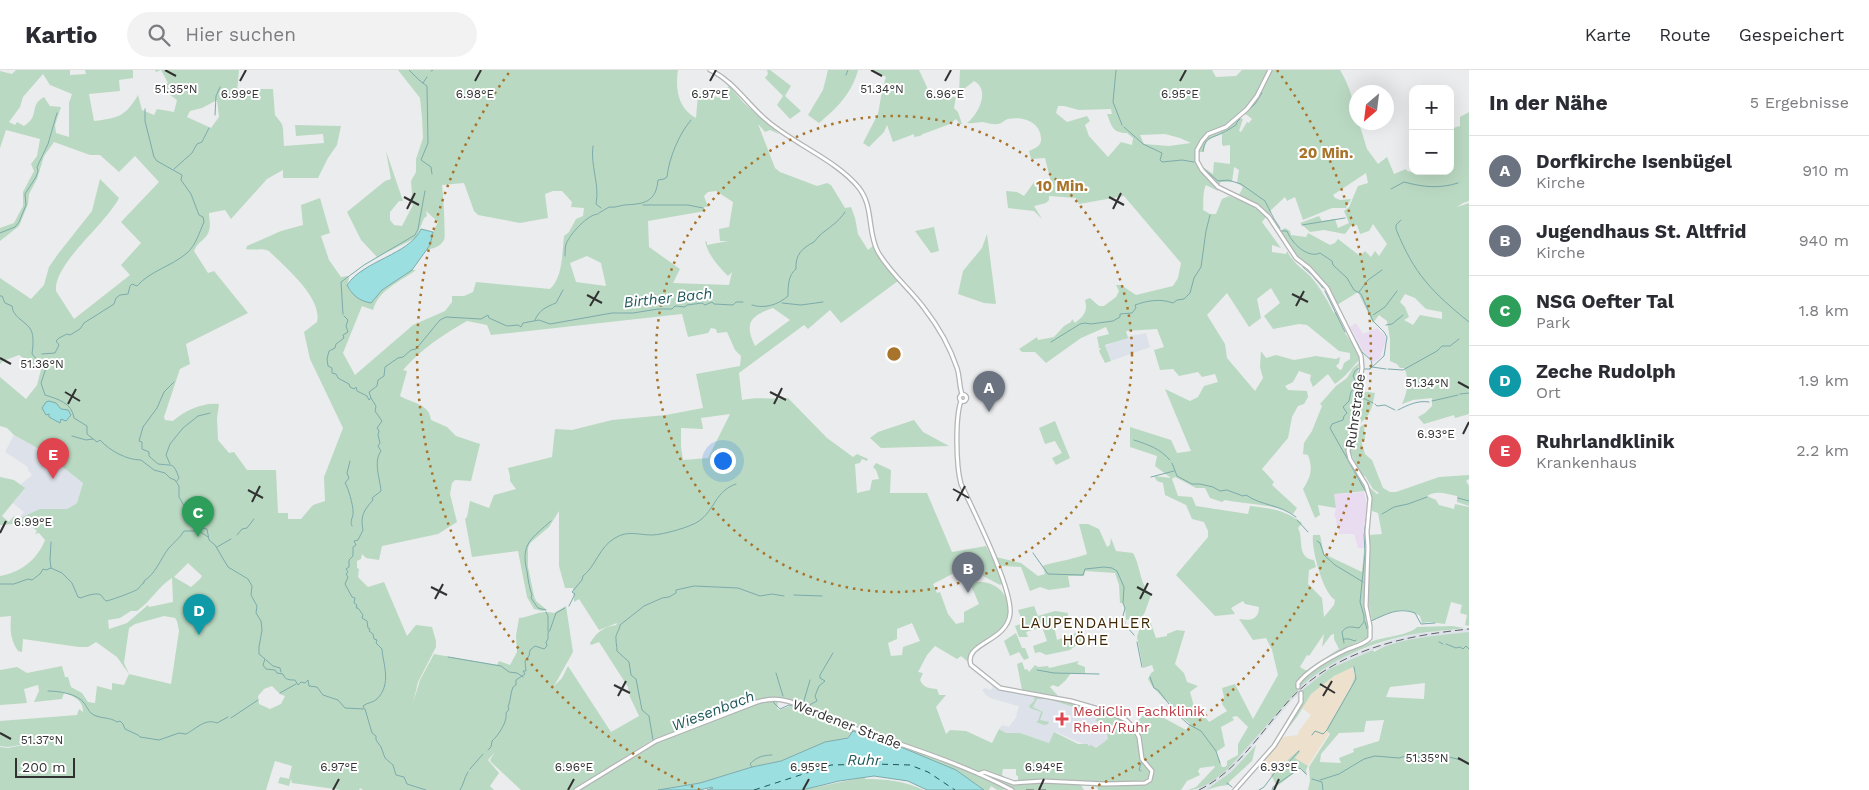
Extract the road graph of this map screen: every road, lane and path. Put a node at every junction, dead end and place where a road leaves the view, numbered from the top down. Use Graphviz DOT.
graph roads {
  1 [pos="710,70"];
  2 [pos="1270,70"];
  3 [pos="1298,686"];
  4 [pos="1301,693"];
  5 [pos="979,774"];
  6 [pos="576,790"];
  7 [pos="1012,790"];
  8 [pos="1235,790"];
  1 -- 5 [label="main road"];
  2 -- 3 [label="main road, Ruhrstraße"];
  4 -- 8 [label="main road"];
  5 -- 6 [label="main road, Werdener Straße"];
  5 -- 7 [label="main road, Werdener Straße"];
}
